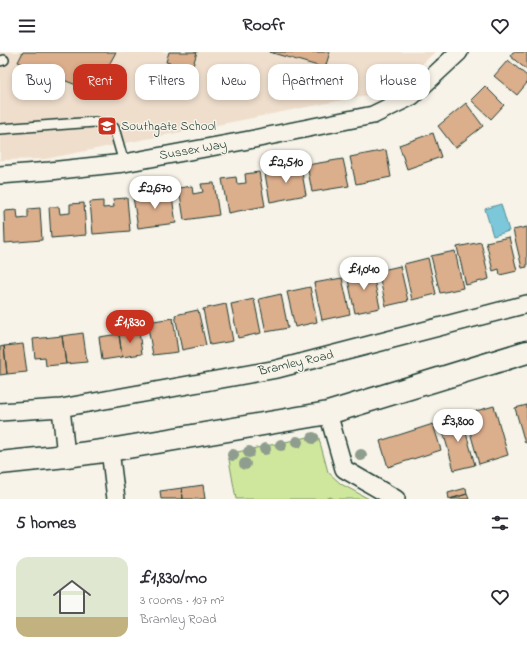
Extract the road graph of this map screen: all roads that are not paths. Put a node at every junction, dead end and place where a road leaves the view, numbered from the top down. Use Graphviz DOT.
graph roads {
  1 [pos="459,52"];
  2 [pos="0,129"];
  3 [pos="124,163"];
  4 [pos="0,175"];
  5 [pos="527,304"];
  6 [pos="527,352"];
  7 [pos="62,408"];
  8 [pos="0,412"];
  9 [pos="328,413"];
  10 [pos="110,450"];
  11 [pos="66,456"];
  12 [pos="0,463"];
  13 [pos="116,499"];
  14 [pos="396,499"];
  1 -- 3 [label="street, Sussex Way"];
  2 -- 3 [label="lane"];
  3 -- 4 [label="street, Sussex Way"];
  5 -- 7 [label="street, Bramley Road"];
  6 -- 9 [label="main road"];
  7 -- 8 [label="street, Bramley Road"];
  7 -- 11 [label="street"];
  9 -- 10 [label="main road"];
  9 -- 14 [label="street"];
  10 -- 11 [label="main road"];
  10 -- 13 [label="street"];
  11 -- 12 [label="main road"];
}
